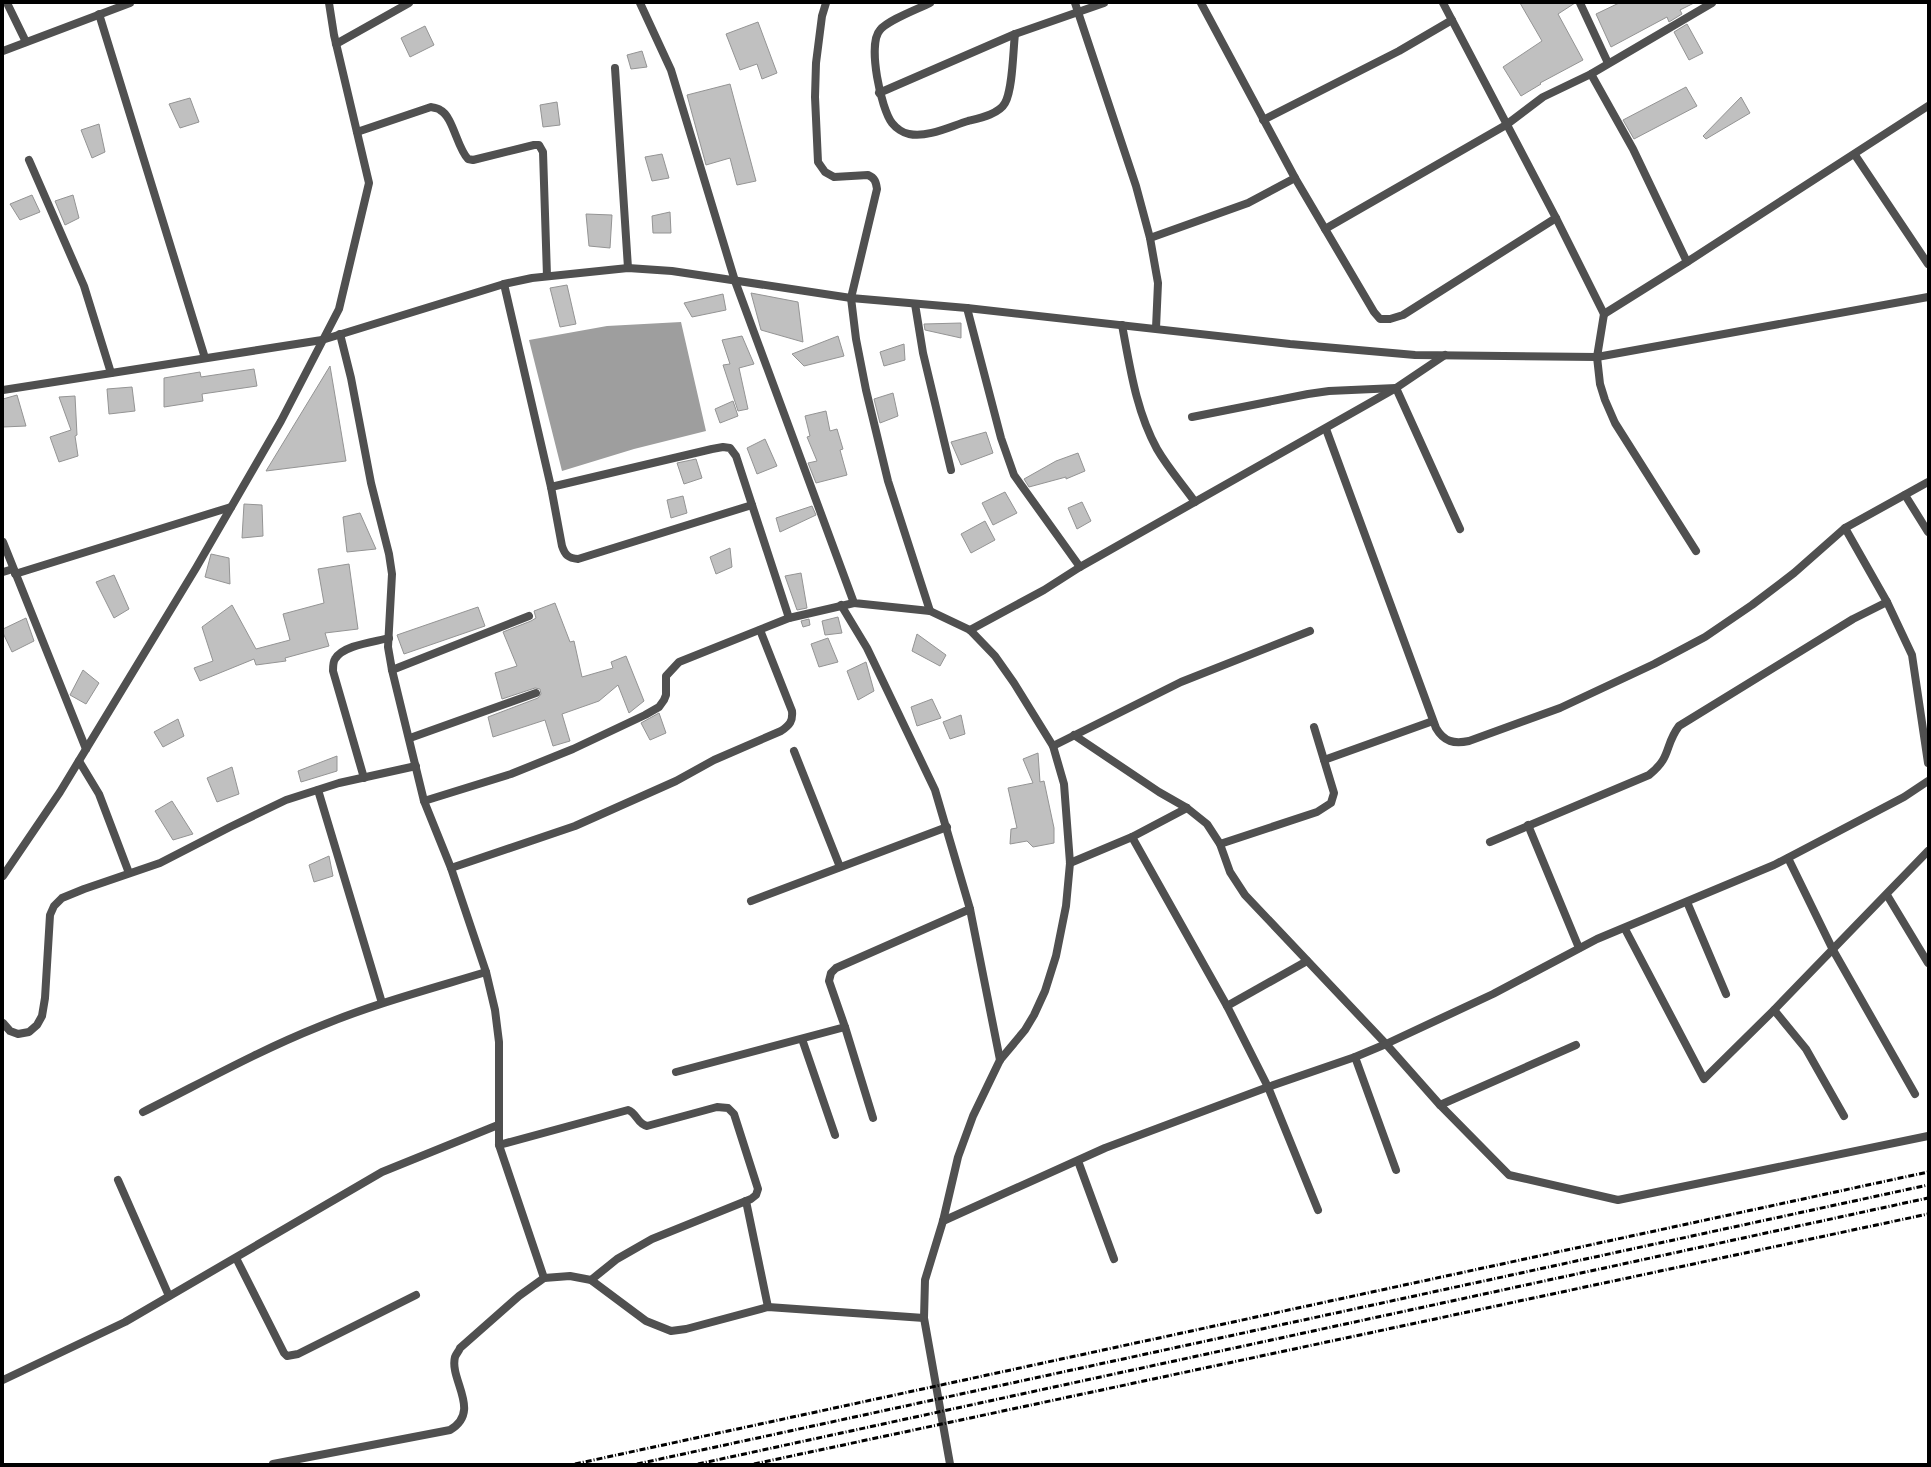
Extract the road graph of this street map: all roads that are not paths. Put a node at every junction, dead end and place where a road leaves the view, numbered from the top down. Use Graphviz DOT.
graph roads {
  1 [pos="7,3"];
  2 [pos="130,3"];
  3 [pos="329,3"];
  4 [pos="409,3"];
  5 [pos="640,3"];
  6 [pos="826,3"];
  7 [pos="930,3"];
  8 [pos="1075,3"];
  9 [pos="1104,3"];
  10 [pos="1201,3"];
  11 [pos="1443,3"];
  12 [pos="1580,3"];
  13 [pos="1712,3"];
  14 [pos="114,6"];
  15 [pos="1078,11"];
  16 [pos="99,14"];
  17 [pos="1452,20"];
  18 [pos="1015,34"];
  19 [pos="26,42"];
  20 [pos="336,44"];
  21 [pos="3,51"];
  22 [pos="1608,63"];
  23 [pos="615,68"];
  24 [pos="1591,74"];
  25 [pos="879,93"];
  26 [pos="1928,106"];
  27 [pos="1263,120"];
  28 [pos="1506,125"];
  29 [pos="357,132"];
  30 [pos="1855,155"];
  31 [pos="29,160"];
  32 [pos="1295,178"];
  33 [pos="1556,218"];
  34 [pos="1325,229"];
  35 [pos="1150,238"];
  36 [pos="1687,262"];
  37 [pos="1928,264"];
  38 [pos="628,268"];
  39 [pos="547,276"];
  40 [pos="735,281"];
  41 [pos="504,284"];
  42 [pos="1928,297"];
  43 [pos="851,298"];
  44 [pos="915,304"];
  45 [pos="967,308"];
  46 [pos="1604,314"];
  47 [pos="1122,325"];
  48 [pos="1156,328"];
  49 [pos="340,334"];
  50 [pos="322,340"];
  51 [pos="1445,355"];
  52 [pos="1597,357"];
  53 [pos="205,358"];
  54 [pos="111,373"];
  55 [pos="1396,388"];
  56 [pos="3,389"];
  57 [pos="1192,417"];
  58 [pos="1326,429"];
  59 [pos="951,470"];
  60 [pos="1928,482"];
  61 [pos="551,487"];
  62 [pos="1905,495"];
  63 [pos="1195,502"];
  64 [pos="752,505"];
  65 [pos="231,506"];
  66 [pos="1845,528"];
  67 [pos="1460,529"];
  68 [pos="1928,532"];
  69 [pos="3,542"];
  70 [pos="1696,552"];
  71 [pos="1080,567"];
  72 [pos="14,571"];
  73 [pos="3,572"];
  74 [pos="1888,602"];
  75 [pos="854,603"];
  76 [pos="841,605"];
  77 [pos="930,611"];
  78 [pos="529,616"];
  79 [pos="789,618"];
  80 [pos="760,630"];
  81 [pos="970,630"];
  82 [pos="1310,631"];
  83 [pos="389,638"];
  84 [pos="392,670"];
  85 [pos="536,693"];
  86 [pos="1433,721"];
  87 [pos="1314,726"];
  88 [pos="1074,735"];
  89 [pos="410,738"];
  90 [pos="1053,746"];
  91 [pos="86,749"];
  92 [pos="794,751"];
  93 [pos="1324,760"];
  94 [pos="79,761"];
  95 [pos="1928,763"];
  96 [pos="416,766"];
  97 [pos="364,778"];
  98 [pos="1928,781"];
  99 [pos="318,790"];
  100 [pos="424,801"];
  101 [pos="1187,808"];
  102 [pos="1528,825"];
  103 [pos="947,827"];
  104 [pos="1132,837"];
  105 [pos="1490,842"];
  106 [pos="1220,844"];
  107 [pos="1928,851"];
  108 [pos="1788,858"];
  109 [pos="1070,863"];
  110 [pos="840,867"];
  111 [pos="451,868"];
  112 [pos="129,873"];
  113 [pos="3,876"];
  114 [pos="1887,895"];
  115 [pos="751,901"];
  116 [pos="1687,902"];
  117 [pos="970,909"];
  118 [pos="1625,929"];
  119 [pos="1580,948"];
  120 [pos="1832,950"];
  121 [pos="1307,961"];
  122 [pos="1928,964"];
  123 [pos="486,972"];
  124 [pos="1726,994"];
  125 [pos="382,1003"];
  126 [pos="1227,1006"];
  127 [pos="1774,1010"];
  128 [pos="3,1023"];
  129 [pos="845,1027"];
  130 [pos="802,1039"];
  131 [pos="1386,1044"];
  132 [pos="1576,1045"];
  133 [pos="1355,1057"];
  134 [pos="1000,1060"];
  135 [pos="676,1072"];
  136 [pos="1268,1087"];
  137 [pos="1915,1094"];
  138 [pos="1440,1105"];
  139 [pos="143,1112"];
  140 [pos="1844,1116"];
  141 [pos="873,1118"];
  142 [pos="498,1125"];
  143 [pos="835,1135"];
  144 [pos="1928,1136"];
  145 [pos="499,1145"];
  146 [pos="1078,1161"];
  147 [pos="1396,1170"];
  148 [pos="118,1180"];
  149 [pos="746,1201"];
  150 [pos="1318,1210"];
  151 [pos="943,1221"];
  152 [pos="236,1258"];
  153 [pos="1114,1259"];
  154 [pos="544,1278"];
  155 [pos="591,1280"];
  156 [pos="170,1296"];
  157 [pos="416,1296"];
  158 [pos="768,1307"];
  159 [pos="924,1318"];
  160 [pos="3,1380"];
  161 [pos="273,1464"];
  162 [pos="950,1464"];
  1 -- 19 [label="street"];
  2 -- 14 [label="street"];
  3 -- 20 [label="street"];
  4 -- 20 [label="street"];
  5 -- 40 [label="street"];
  6 -- 43 [label="street"];
  7 -- 25 [label="street"];
  8 -- 15 [label="street"];
  9 -- 15 [label="street"];
  10 -- 27 [label="street"];
  11 -- 17 [label="street"];
  12 -- 22 [label="street"];
  13 -- 22 [label="street"];
  14 -- 16 [label="street"];
  15 -- 18 [label="street"];
  15 -- 35 [label="street"];
  16 -- 19 [label="street"];
  16 -- 53 [label="street"];
  17 -- 27 [label="street"];
  17 -- 28 [label="street"];
  18 -- 25 [label="street"];
  18 -- 25 [label="street"];
  19 -- 21 [label="street"];
  20 -- 29 [label="street"];
  22 -- 24 [label="street"];
  23 -- 38 [label="street"];
  24 -- 28 [label="street"];
  24 -- 36 [label="street"];
  26 -- 30 [label="street"];
  27 -- 32 [label="street"];
  28 -- 33 [label="street"];
  28 -- 34 [label="street"];
  29 -- 39 [label="street"];
  29 -- 50 [label="street"];
  30 -- 36 [label="street"];
  30 -- 37 [label="street"];
  31 -- 54 [label="street"];
  32 -- 34 [label="street"];
  32 -- 35 [label="street"];
  33 -- 34 [label="street"];
  33 -- 46 [label="street"];
  35 -- 48 [label="street"];
  36 -- 46 [label="street"];
  38 -- 39 [label="street"];
  38 -- 40 [label="street"];
  39 -- 41 [label="street"];
  40 -- 43 [label="street"];
  40 -- 75 [label="street"];
  41 -- 49 [label="street"];
  41 -- 61 [label="street"];
  42 -- 52 [label="street"];
  43 -- 44 [label="street"];
  43 -- 77 [label="street"];
  44 -- 45 [label="street"];
  44 -- 59 [label="street"];
  45 -- 47 [label="street"];
  45 -- 71 [label="street"];
  46 -- 52 [label="street"];
  47 -- 48 [label="street"];
  47 -- 63 [label="street"];
  48 -- 51 [label="street"];
  49 -- 50 [label="street"];
  49 -- 83 [label="street"];
  50 -- 53 [label="street"];
  50 -- 65 [label="street"];
  51 -- 52 [label="street"];
  51 -- 55 [label="street"];
  52 -- 70 [label="street"];
  53 -- 54 [label="street"];
  54 -- 56 [label="street"];
  55 -- 57 [label="street"];
  55 -- 58 [label="street"];
  55 -- 67 [label="street"];
  58 -- 63 [label="street"];
  58 -- 86 [label="street"];
  60 -- 62 [label="street"];
  61 -- 64 [label="street"];
  61 -- 64 [label="street"];
  62 -- 66 [label="street"];
  62 -- 68 [label="street"];
  63 -- 71 [label="street"];
  64 -- 79 [label="street"];
  65 -- 72 [label="street"];
  65 -- 91 [label="street"];
  66 -- 74 [label="street"];
  66 -- 86 [label="street"];
  69 -- 72 [label="street"];
  71 -- 81 [label="street"];
  72 -- 73 [label="street"];
  72 -- 91 [label="street"];
  74 -- 95 [label="street"];
  74 -- 102 [label="street"];
  75 -- 76 [label="street"];
  75 -- 77 [label="street"];
  76 -- 79 [label="street"];
  76 -- 103 [label="street"];
  77 -- 81 [label="street"];
  78 -- 84 [label="street"];
  79 -- 80 [label="street"];
  80 -- 100 [label="street"];
  80 -- 111 [label="street"];
  81 -- 90 [label="street"];
  82 -- 88 [label="street"];
  83 -- 84 [label="street"];
  83 -- 97 [label="street"];
  84 -- 89 [label="street"];
  85 -- 89 [label="street"];
  86 -- 93 [label="street"];
  87 -- 93 [label="street"];
  88 -- 90 [label="street"];
  88 -- 101 [label="street"];
  89 -- 96 [label="street"];
  90 -- 109 [label="street"];
  91 -- 94 [label="street"];
  92 -- 110 [label="street"];
  93 -- 106 [label="street"];
  94 -- 112 [label="street"];
  94 -- 113 [label="street"];
  96 -- 97 [label="street"];
  96 -- 100 [label="street"];
  97 -- 99 [label="street"];
  98 -- 108 [label="street"];
  99 -- 112 [label="street"];
  99 -- 125 [label="street"];
  100 -- 111 [label="street"];
  101 -- 104 [label="street"];
  101 -- 106 [label="street"];
  102 -- 105 [label="street"];
  102 -- 119 [label="street"];
  103 -- 110 [label="street"];
  103 -- 117 [label="street"];
  104 -- 109 [label="street"];
  104 -- 126 [label="street"];
  106 -- 121 [label="street"];
  107 -- 114 [label="street"];
  108 -- 116 [label="street"];
  108 -- 120 [label="street"];
  109 -- 134 [label="street"];
  110 -- 115 [label="street"];
  111 -- 123 [label="street"];
  112 -- 128 [label="street"];
  114 -- 120 [label="street"];
  114 -- 122 [label="street"];
  116 -- 118 [label="street"];
  116 -- 124 [label="street"];
  117 -- 129 [label="street"];
  117 -- 134 [label="street"];
  118 -- 119 [label="street"];
  118 -- 127 [label="street"];
  119 -- 131 [label="street"];
  120 -- 127 [label="street"];
  120 -- 137 [label="street"];
  121 -- 126 [label="street"];
  121 -- 131 [label="street"];
  123 -- 125 [label="street"];
  123 -- 142 [label="street"];
  125 -- 139 [label="street"];
  126 -- 136 [label="street"];
  127 -- 140 [label="street"];
  129 -- 130 [label="street"];
  129 -- 141 [label="street"];
  130 -- 135 [label="street"];
  130 -- 143 [label="street"];
  131 -- 133 [label="street"];
  131 -- 138 [label="street"];
  132 -- 138 [label="street"];
  133 -- 136 [label="street"];
  133 -- 147 [label="street"];
  134 -- 151 [label="street"];
  136 -- 146 [label="street"];
  136 -- 150 [label="street"];
  138 -- 144 [label="street"];
  142 -- 145 [label="street"];
  142 -- 152 [label="street"];
  145 -- 149 [label="street"];
  145 -- 154 [label="street"];
  146 -- 151 [label="street"];
  146 -- 153 [label="street"];
  148 -- 156 [label="street"];
  149 -- 155 [label="street"];
  149 -- 158 [label="street"];
  151 -- 159 [label="street"];
  152 -- 156 [label="street"];
  152 -- 157 [label="street"];
  154 -- 155 [label="street"];
  154 -- 161 [label="street"];
  155 -- 158 [label="street"];
  156 -- 160 [label="street"];
  158 -- 159 [label="street"];
  159 -- 162 [label="street"];
}
